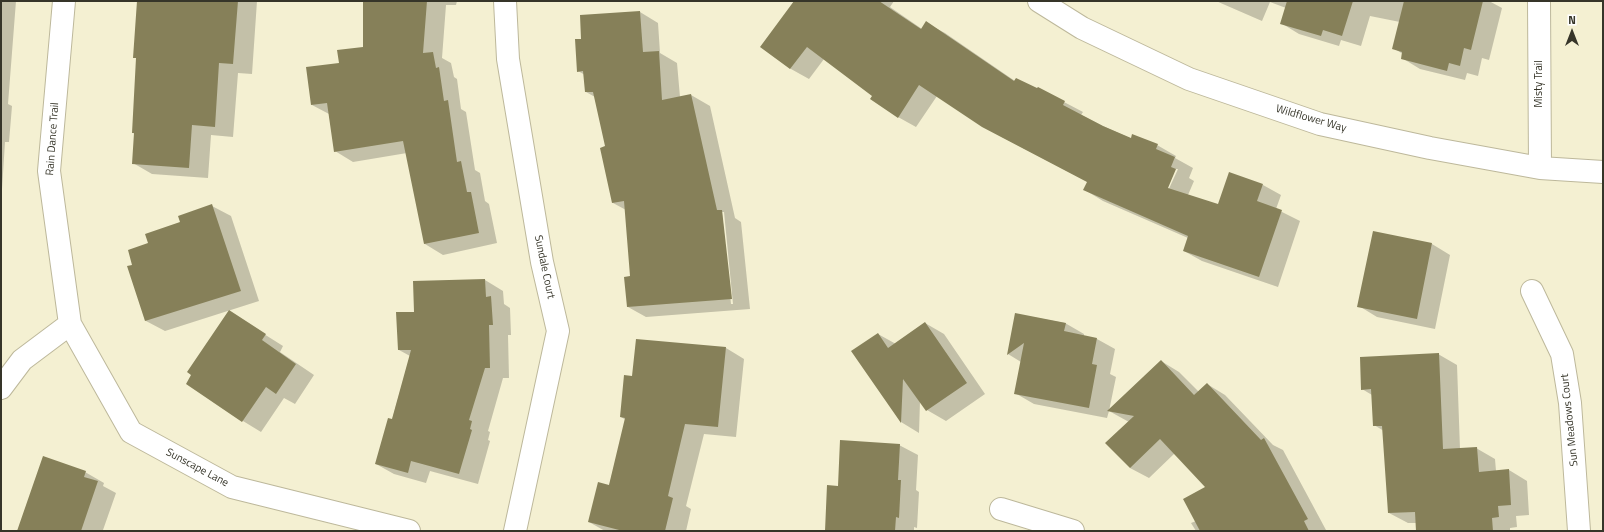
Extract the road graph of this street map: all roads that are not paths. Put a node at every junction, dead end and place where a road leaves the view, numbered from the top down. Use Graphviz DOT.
graph roads {
  1 [pos="64,1"];
  2 [pos="504,1"];
  3 [pos="1039,1"];
  4 [pos="1539,1"];
  5 [pos="1540,168"];
  6 [pos="1603,172"];
  7 [pos="1532,291"];
  8 [pos="70,324"];
  9 [pos="1,388"];
  10 [pos="1001,509"];
  11 [pos="409,531"];
  12 [pos="515,531"];
  13 [pos="1073,531"];
  14 [pos="1579,531"];
  1 -- 8 [label="street, Rain Dance Trail"];
  2 -- 12 [label="street, Sundale Court"];
  3 -- 5 [label="street, Wildflower Way"];
  4 -- 5 [label="street, Misty Trail"];
  5 -- 6 [label="street, Wildflower Way"];
  7 -- 14 [label="street, Sun Meadows Court"];
  8 -- 9 [label="street"];
  8 -- 11 [label="street, Sunscape Lane"];
  10 -- 13 [label="street"];
}
